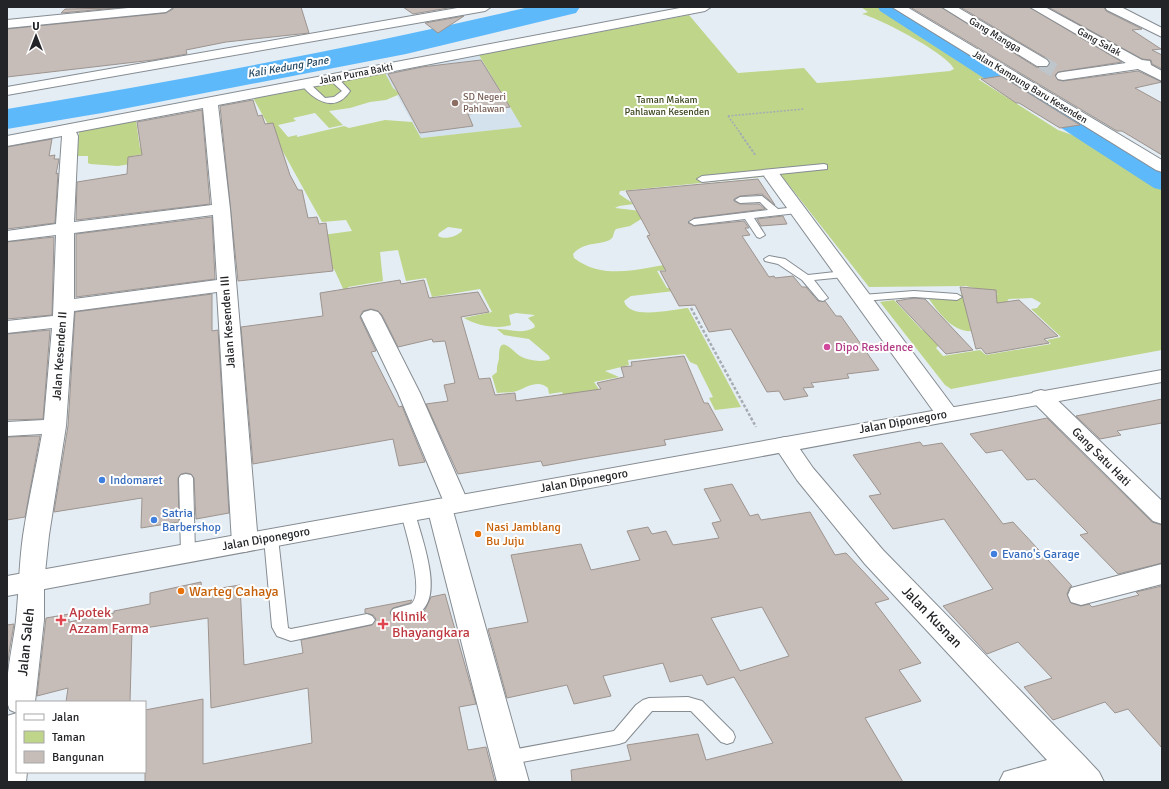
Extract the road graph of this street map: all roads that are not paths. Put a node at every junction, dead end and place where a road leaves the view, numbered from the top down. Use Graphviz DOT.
graph roads {
  1 [pos="486,7"];
  2 [pos="705,7"];
  3 [pos="898,7"];
  4 [pos="948,7"];
  5 [pos="1036,7"];
  6 [pos="1110,7"];
  7 [pos="166,8"];
  8 [pos="7,24"];
  9 [pos="1162,33"];
  10 [pos="1162,62"];
  11 [pos="1042,63"];
  12 [pos="1140,65"];
  13 [pos="1162,77"];
  14 [pos="333,78"];
  15 [pos="305,84"];
  16 [pos="7,91"];
  17 [pos="1071,98"];
  18 [pos="210,102"];
  19 [pos="67,130"];
  20 [pos="7,141"];
  21 [pos="824,167"];
  22 [pos="1162,167"];
  23 [pos="770,174"];
  24 [pos="702,179"];
  25 [pos="740,200"];
  26 [pos="222,210"];
  27 [pos="797,210"];
  28 [pos="776,212"];
  29 [pos="749,217"];
  30 [pos="694,222"];
  31 [pos="65,228"];
  32 [pos="760,235"];
  33 [pos="7,236"];
  34 [pos="769,259"];
  35 [pos="844,274"];
  36 [pos="806,278"];
  37 [pos="226,286"];
  38 [pos="957,297"];
  39 [pos="823,298"];
  40 [pos="862,298"];
  41 [pos="63,313"];
  42 [pos="371,316"];
  43 [pos="7,327"];
  44 [pos="1160,378"];
  45 [pos="1041,397"];
  46 [pos="948,414"];
  47 [pos="55,426"];
  48 [pos="7,429"];
  49 [pos="776,446"];
  50 [pos="186,478"];
  51 [pos="448,506"];
  52 [pos="408,513"];
  53 [pos="1162,515"];
  54 [pos="271,538"];
  55 [pos="245,543"];
  56 [pos="188,553"];
  57 [pos="1162,574"];
  58 [pos="19,584"];
  59 [pos="1081,595"];
  60 [pos="398,613"];
  61 [pos="367,620"];
  62 [pos="20,701"];
  63 [pos="16,733"];
  64 [pos="727,737"];
  65 [pos="510,770"];
  66 [pos="1081,774"];
  67 [pos="10,782"];
  68 [pos="1015,782"];
  1 -- 16 [label="main road"];
  2 -- 14 [label="main road, Jalan Purna Bakti"];
  3 -- 17 [label="main road, Jalan Kampung Baru Kesenden"];
  4 -- 11 [label="main road, Gang Mangga"];
  5 -- 12 [label="main road, Gang Salak"];
  6 -- 9 [label="main road"];
  7 -- 8 [label="main road"];
  10 -- 12 [label="main road"];
  12 -- 13 [label="main road, Gang Salak"];
  12 -- 17 [label="main road"];
  14 -- 15 [label="main road, Jalan Purna Bakti"];
  14 -- 15 [label="lane"];
  15 -- 18 [label="main road, Jalan Purna Bakti"];
  17 -- 22 [label="main road, Jalan Kampung Baru Kesenden"];
  18 -- 19 [label="main road, Jalan Purna Bakti"];
  18 -- 26 [label="main road, Jalan Kesenden III"];
  19 -- 20 [label="main road, Jalan Purna Bakti"];
  19 -- 31 [label="main road, Jalan Kesenden II"];
  21 -- 23 [label="lane"];
  23 -- 24 [label="lane"];
  23 -- 27 [label="main road"];
  25 -- 28 [label="lane"];
  26 -- 31 [label="main road"];
  26 -- 37 [label="main road, Jalan Kesenden III"];
  27 -- 28 [label="lane"];
  27 -- 35 [label="main road"];
  28 -- 29 [label="lane"];
  29 -- 30 [label="lane"];
  29 -- 32 [label="lane"];
  31 -- 33 [label="main road"];
  31 -- 41 [label="main road, Jalan Kesenden II"];
  34 -- 36 [label="lane"];
  35 -- 36 [label="lane"];
  35 -- 40 [label="main road"];
  36 -- 39 [label="lane"];
  37 -- 41 [label="main road"];
  37 -- 55 [label="main road, Jalan Kesenden III"];
  38 -- 40 [label="lane"];
  40 -- 46 [label="main road"];
  41 -- 43 [label="main road"];
  41 -- 47 [label="main road, Jalan Kesenden II"];
  42 -- 51 [label="main road"];
  44 -- 45 [label="main road, Jalan Diponegoro"];
  45 -- 46 [label="main road, Jalan Diponegoro"];
  45 -- 53 [label="main road, Gang Satu Hati"];
  46 -- 49 [label="main road, Jalan Diponegoro"];
  47 -- 48 [label="main road"];
  47 -- 58 [label="main road, Jalan Kesenden II"];
  49 -- 51 [label="main road, Jalan Diponegoro"];
  49 -- 66 [label="main road, Jalan Kusnan"];
  50 -- 56 [label="lane"];
  51 -- 52 [label="main road, Jalan Diponegoro"];
  51 -- 65 [label="main road"];
  52 -- 54 [label="main road, Jalan Diponegoro"];
  52 -- 60 [label="lane"];
  54 -- 55 [label="main road, Jalan Diponegoro"];
  54 -- 61 [label="lane"];
  55 -- 56 [label="main road, Jalan Diponegoro"];
  56 -- 58 [label="main road, Jalan Diponegoro"];
  57 -- 59 [label="main road"];
  58 -- 62 [label="main road, Jalan Saleh"];
  63 -- 67 [label="main road"];
  64 -- 65 [label="lane"];
  66 -- 68 [label="main road"];
}
